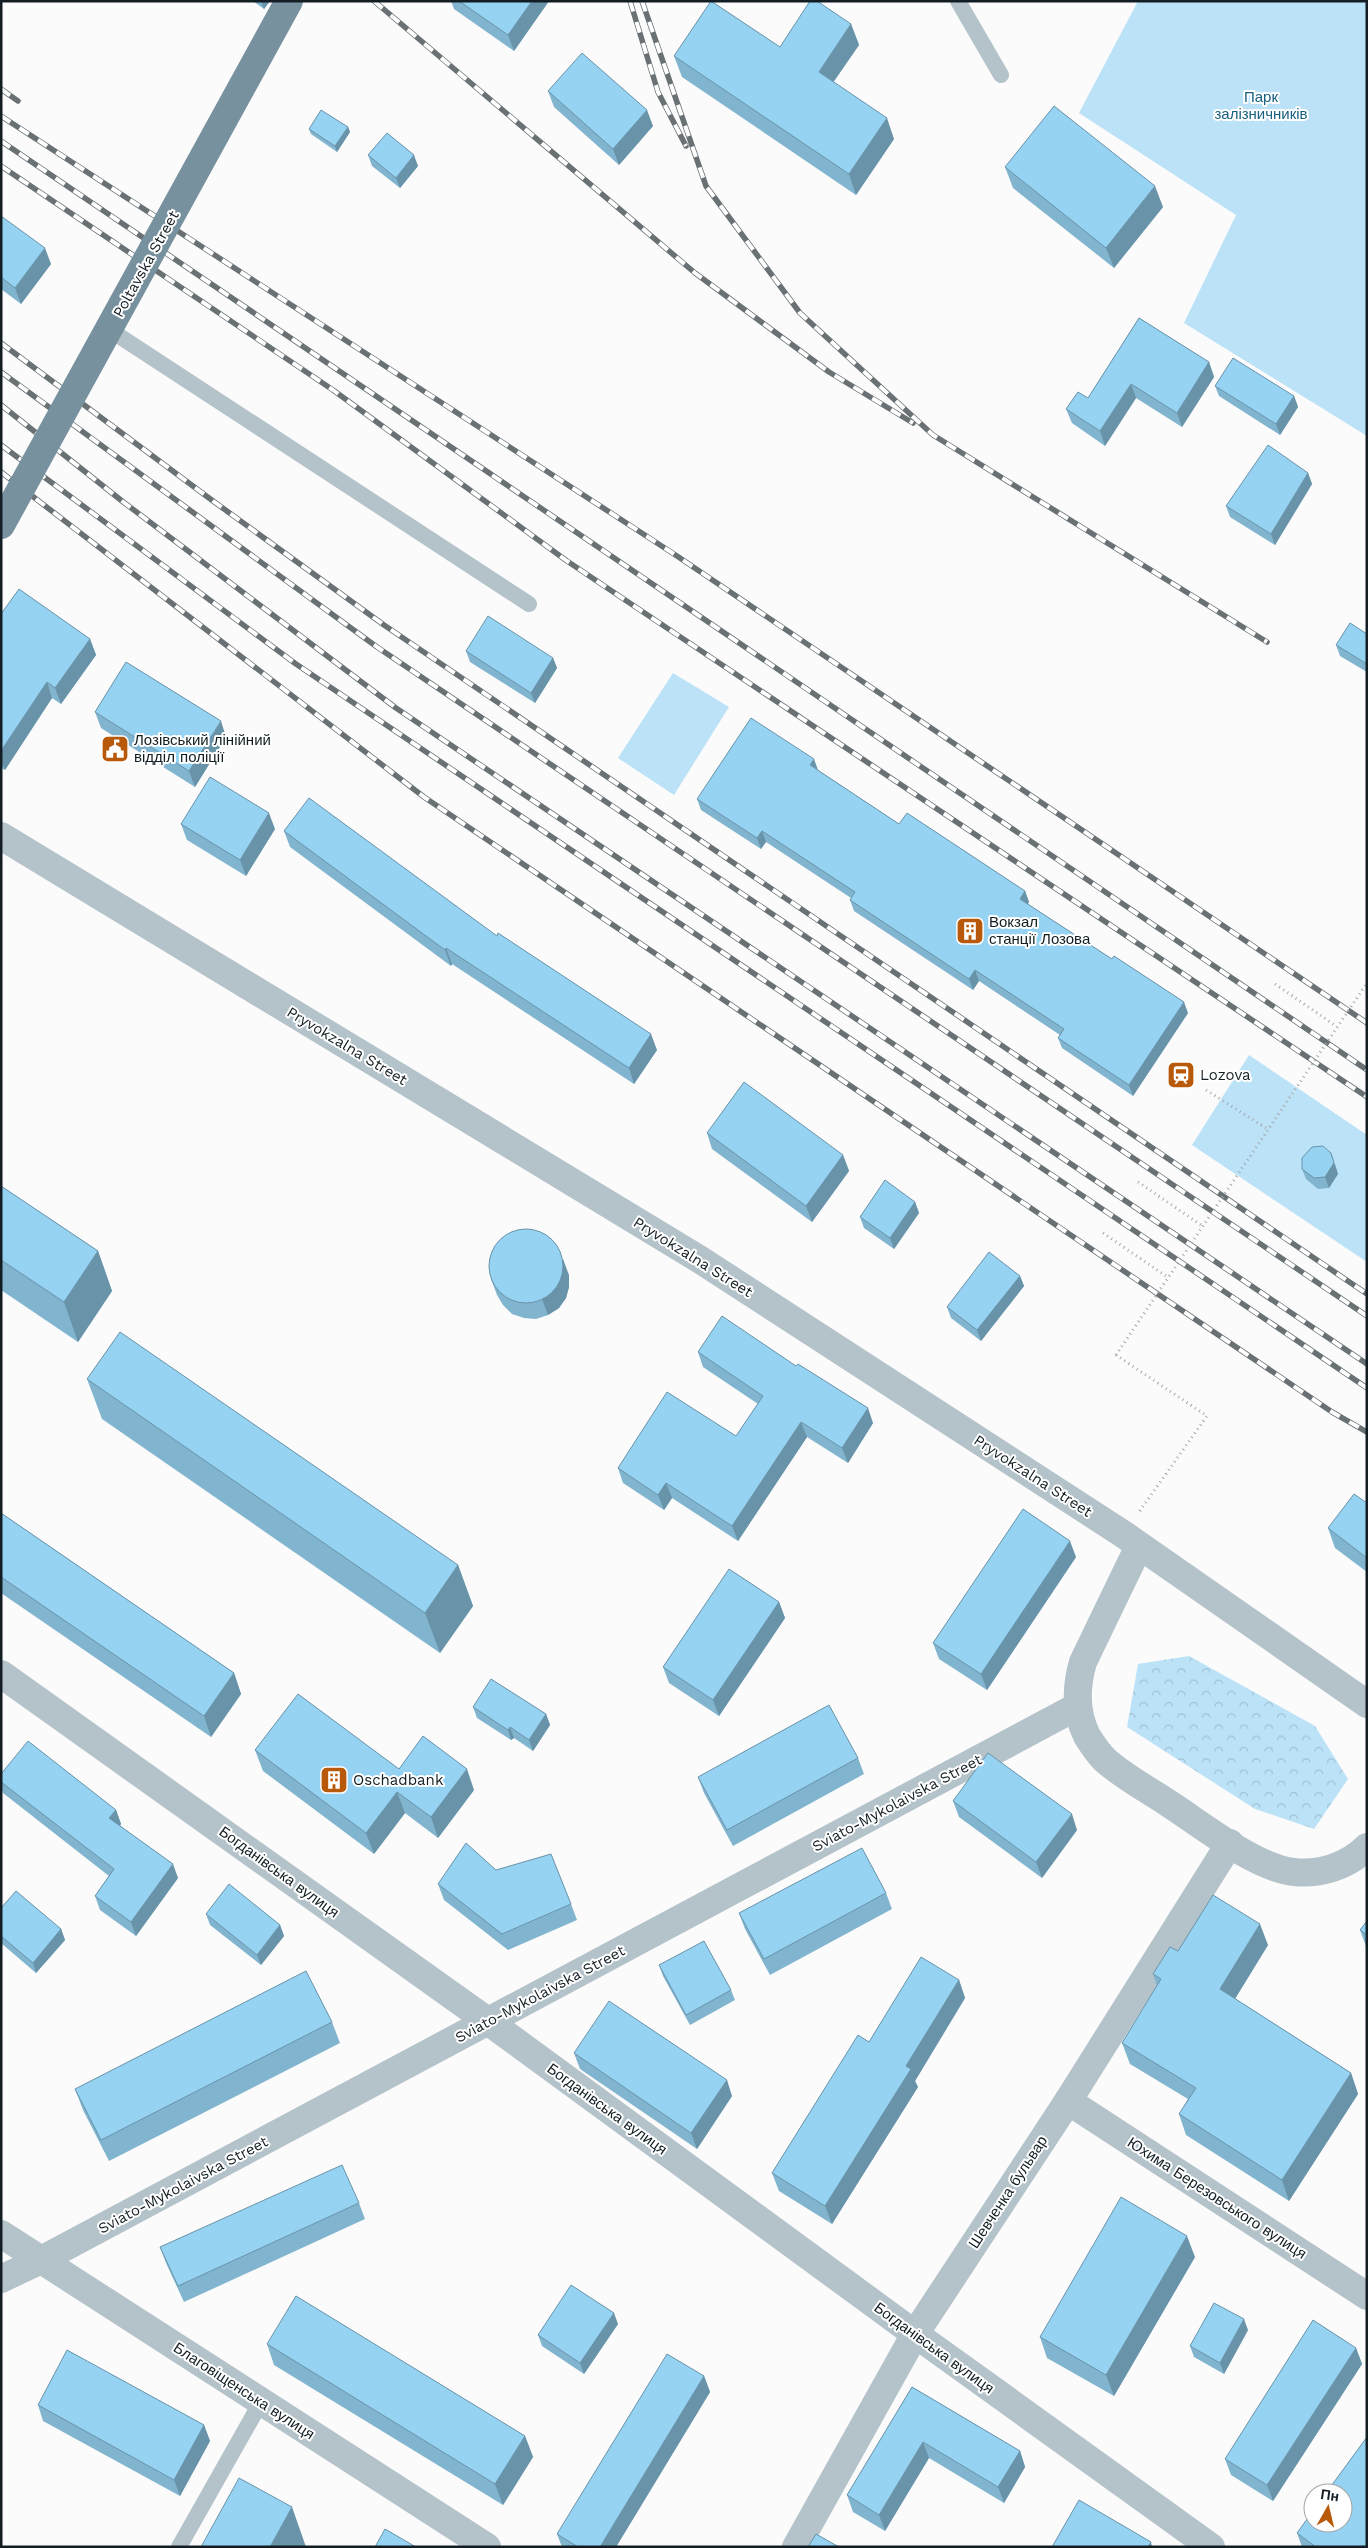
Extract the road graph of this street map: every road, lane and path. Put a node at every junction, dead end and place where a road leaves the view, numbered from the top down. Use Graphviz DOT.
graph roads {
  1 [pos="289,1"];
  2 [pos="958,1"];
  3 [pos="1001,74"];
  4 [pos="110,330"];
  5 [pos="1,525"];
  6 [pos="529,604"];
  7 [pos="1,836"];
  8 [pos="1367,983"];
  9 [pos="1274,984"];
  10 [pos="1336,1026"];
  11 [pos="1206,1090"];
  12 [pos="1269,1130"];
  13 [pos="1138,1182"];
  14 [pos="1204,1227"];
  15 [pos="1103,1233"];
  16 [pos="1169,1278"];
  17 [pos="1131,1540"];
  18 [pos="1,1674"];
  19 [pos="1367,1704"];
  20 [pos="1078,1706"];
  21 [pos="1230,1843"];
  22 [pos="1367,1847"];
  23 [pos="489,2022"];
  24 [pos="1068,2101"];
  25 [pos="1,2234"];
  26 [pos="40,2260"];
  27 [pos="1,2279"];
  28 [pos="1367,2296"];
  29 [pos="915,2334"];
  30 [pos="261,2402"];
  31 [pos="179,2547"];
  32 [pos="487,2547"];
  33 [pos="796,2547"];
  34 [pos="1211,2547"];
  1 -- 4 [label="main road, Poltavska Street, bridge"];
  2 -- 3 [label="lane"];
  4 -- 5 [label="main road, Poltavska Street, bridge"];
  4 -- 6 [label="lane"];
  7 -- 17 [label="street, Pryvokzalna Street"];
  8 -- 10 [label="path, bridge"];
  9 -- 10 [label="path"];
  10 -- 12 [label="path, bridge"];
  11 -- 12 [label="path"];
  12 -- 14 [label="path, bridge"];
  13 -- 14 [label="path"];
  14 -- 16 [label="path, bridge"];
  15 -- 16 [label="path"];
  16 -- 17 [label="path, bridge"];
  17 -- 19 [label="street, Pryvokzalna Street"];
  17 -- 20 [label="street"];
  18 -- 23 [label="street, Богданівська вулиця"];
  20 -- 21 [label="street"];
  20 -- 23 [label="street, Sviato-Mykolaivska Street"];
  21 -- 22 [label="street"];
  21 -- 24 [label="street, Шевченка бульвар"];
  23 -- 26 [label="street, Sviato-Mykolaivska Street"];
  23 -- 29 [label="street, Богданівська вулиця"];
  24 -- 28 [label="street, Юхима Березовського вулиця"];
  24 -- 29 [label="street, Шевченка бульвар"];
  25 -- 26 [label="street, Благовіщенська вулиця"];
  26 -- 27 [label="street, Sviato-Mykolaivska Street"];
  26 -- 30 [label="street, Благовіщенська вулиця"];
  29 -- 33 [label="street, Шевченка бульвар"];
  29 -- 34 [label="street, Богданівська вулиця"];
  30 -- 31 [label="lane"];
  30 -- 32 [label="street, Благовіщенська вулиця"];
}
